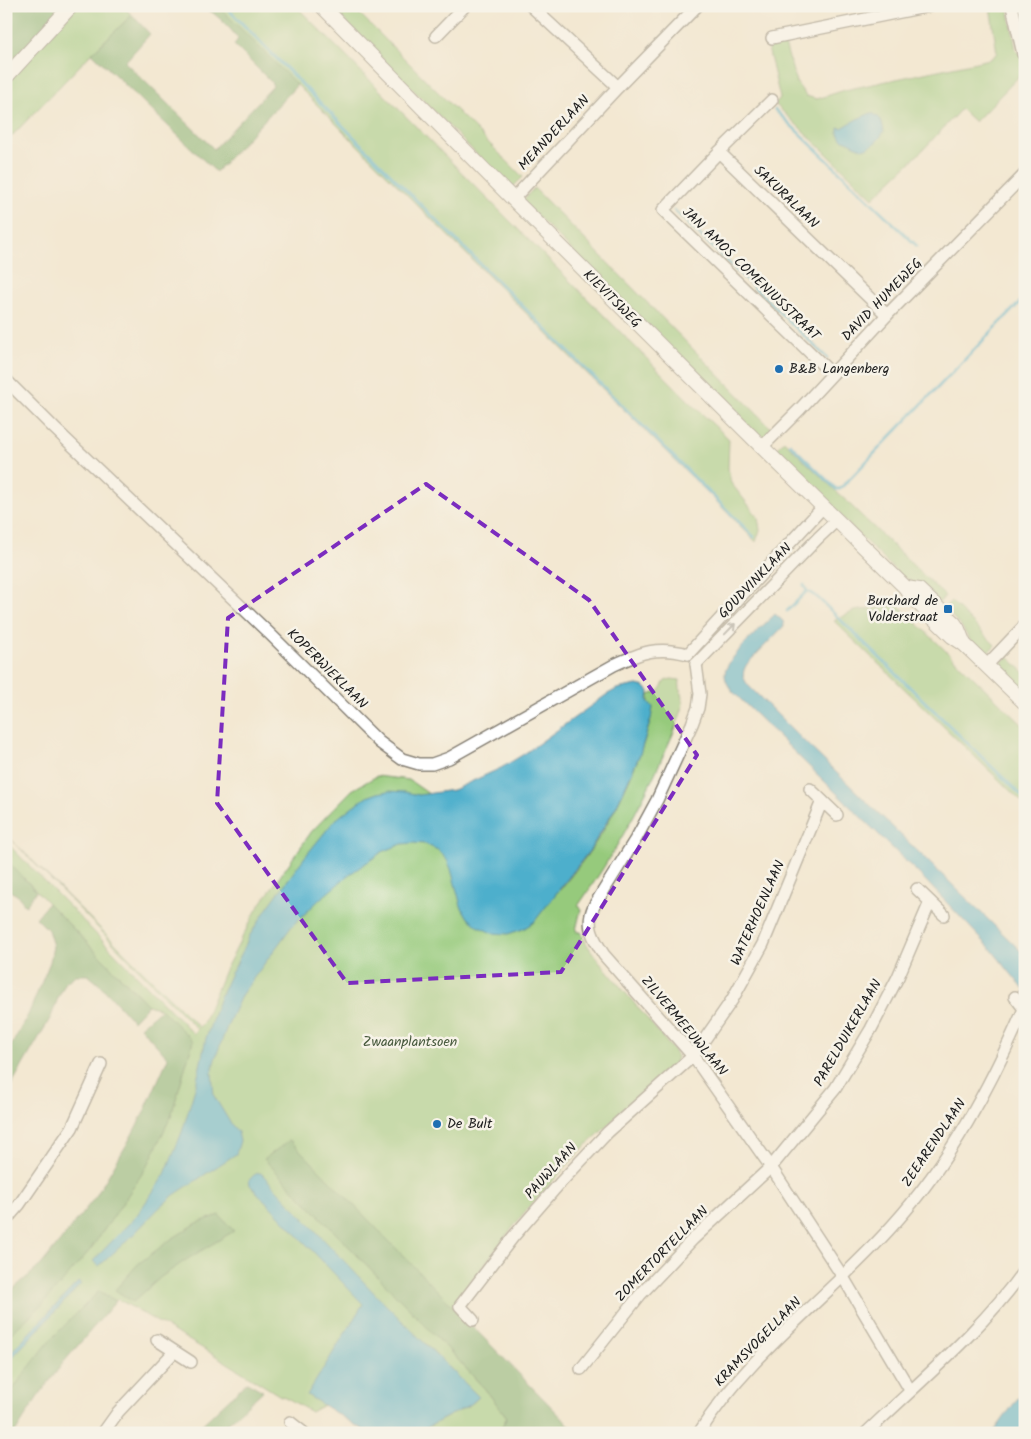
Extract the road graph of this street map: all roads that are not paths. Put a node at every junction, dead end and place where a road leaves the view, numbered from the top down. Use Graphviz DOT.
graph roads {
  1 [pos="72,6"];
  2 [pos="322,6"];
  3 [pos="465,6"];
  4 [pos="531,6"];
  5 [pos="697,6"];
  6 [pos="928,6"];
  7 [pos="1012,6"];
  8 [pos="436,36"];
  9 [pos="772,38"];
  10 [pos="1025,56"];
  11 [pos="6,77"];
  12 [pos="618,87"];
  13 [pos="772,100"];
  14 [pos="719,152"];
  15 [pos="1025,174"];
  16 [pos="513,199"];
  17 [pos="887,315"];
  18 [pos="832,374"];
  19 [pos="6,380"];
  20 [pos="762,447"];
  21 [pos="823,507"];
  22 [pos="837,520"];
  23 [pos="1025,625"];
  24 [pos="688,654"];
  25 [pos="696,664"];
  26 [pos="986,666"];
  27 [pos="1025,703"];
  28 [pos="810,789"];
  29 [pos="822,801"];
  30 [pos="837,815"];
  31 [pos="917,888"];
  32 [pos="930,902"];
  33 [pos="944,915"];
  34 [pos="1015,997"];
  35 [pos="1024,1010"];
  36 [pos="692,1056"];
  37 [pos="101,1064"];
  38 [pos="771,1167"];
  39 [pos="6,1220"];
  40 [pos="1025,1269"];
  41 [pos="844,1277"];
  42 [pos="473,1320"];
  43 [pos="157,1340"];
  44 [pos="174,1352"];
  45 [pos="191,1362"];
  46 [pos="582,1368"];
  47 [pos="910,1390"];
  48 [pos="290,1422"];
  49 [pos="103,1433"];
  50 [pos="304,1433"];
  51 [pos="699,1433"];
  52 [pos="866,1433"];
  1 -- 11 [label="street"];
  2 -- 16 [label="street, KIEVITSWEG"];
  3 -- 8 [label="street"];
  4 -- 12 [label="street"];
  5 -- 12 [label="street, MEANDERLAAN"];
  6 -- 9 [label="street"];
  7 -- 10 [label="street"];
  12 -- 16 [label="street, MEANDERLAAN"];
  13 -- 14 [label="street"];
  14 -- 17 [label="street, SAKURALAAN"];
  14 -- 18 [label="street, JAN AMOS COMENIUSSTRAAT"];
  15 -- 17 [label="street, DAVID HUMEWEG"];
  16 -- 20 [label="street, KIEVITSWEG"];
  17 -- 18 [label="street, DAVID HUMEWEG"];
  18 -- 20 [label="street, DAVID HUMEWEG"];
  19 -- 24 [label="street, KOPERWIEKLAAN"];
  20 -- 21 [label="street, KIEVITSWEG"];
  21 -- 22 [label="street, KIEVITSWEG"];
  21 -- 24 [label="street, GOUDVINKLAAN"];
  25 -- 22 [label="street, GOUDVINKLAAN, one-way"];
  22 -- 26 [label="street, KIEVITSWEG"];
  23 -- 26 [label="street"];
  24 -- 25 [label="street"];
  25 -- 36 [label="street, ZILVERMEEUWLAAN"];
  26 -- 27 [label="street, KIEVITSWEG"];
  28 -- 29 [label="street"];
  29 -- 30 [label="street"];
  29 -- 36 [label="street, WATERHOENLAAN"];
  31 -- 32 [label="street"];
  32 -- 33 [label="street"];
  32 -- 38 [label="street, PARELDUIKERLAAN"];
  34 -- 35 [label="street, ZEEARENDLAAN"];
  35 -- 41 [label="street, ZEEARENDLAAN"];
  36 -- 38 [label="street, ZILVERMEEUWLAAN"];
  36 -- 42 [label="street, PAUWLAAN"];
  37 -- 39 [label="street"];
  38 -- 41 [label="street, ZILVERMEEUWLAAN"];
  38 -- 46 [label="street, ZOMERTORTELLAAN"];
  40 -- 47 [label="street"];
  41 -- 47 [label="street, ZILVERMEEUWLAAN"];
  41 -- 51 [label="street, KRAMSVOGELLAAN"];
  43 -- 44 [label="street"];
  44 -- 45 [label="street"];
  44 -- 49 [label="street"];
  47 -- 52 [label="street"];
  48 -- 50 [label="street"];
}
